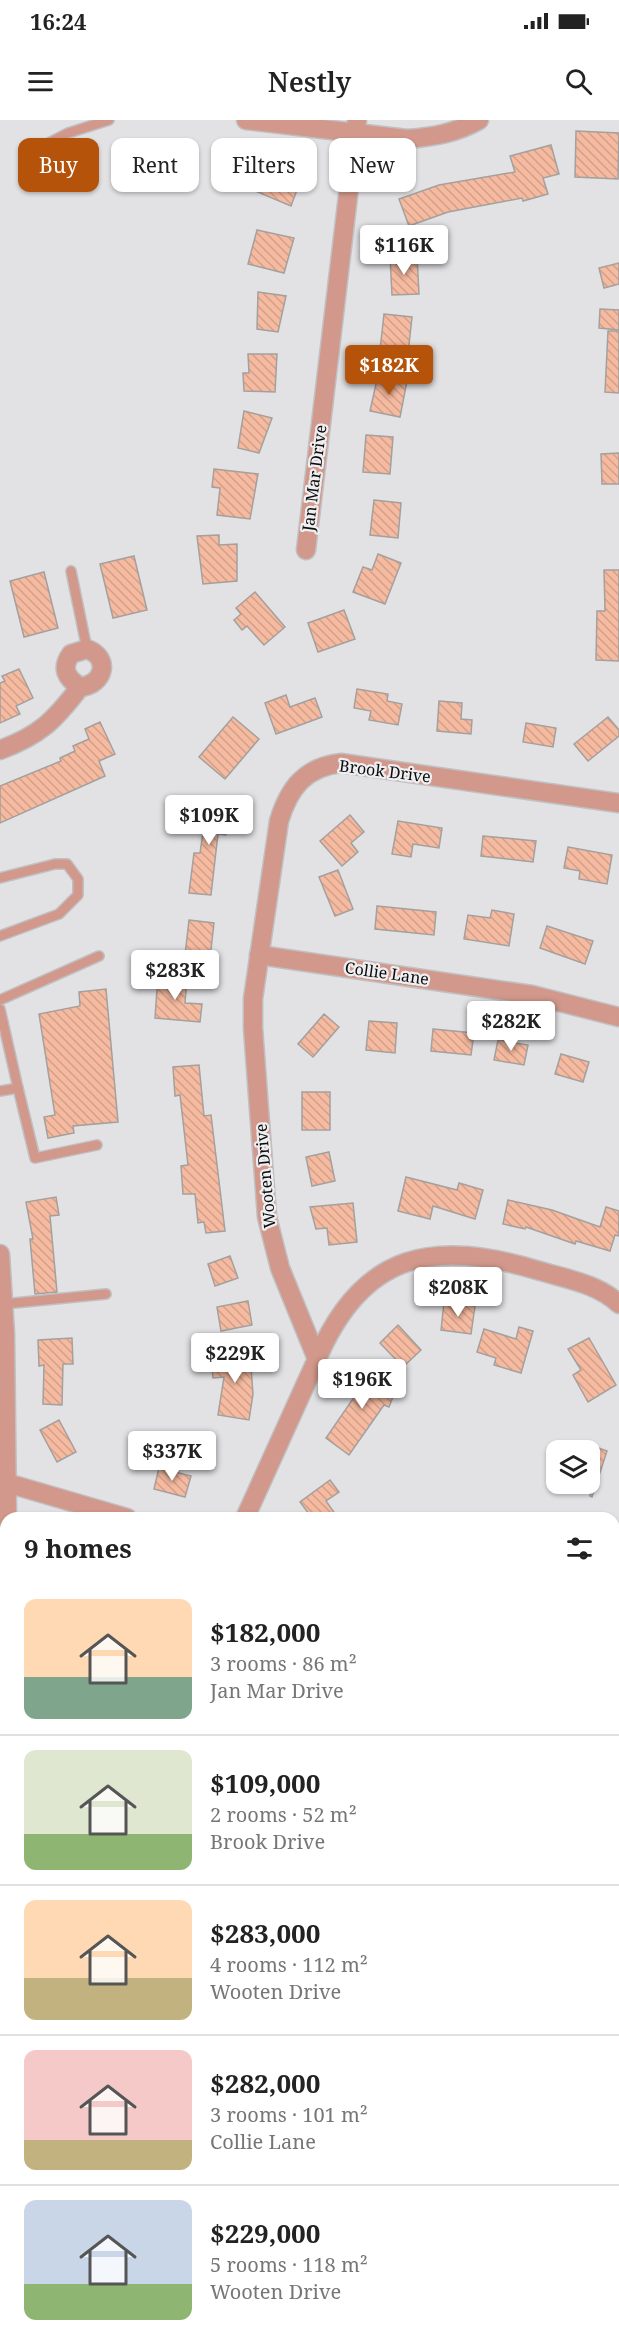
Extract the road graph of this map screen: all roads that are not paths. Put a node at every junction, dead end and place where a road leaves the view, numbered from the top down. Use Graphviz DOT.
graph roads {
  1 [pos="110,120"];
  2 [pos="246,120"];
  3 [pos="479,120"];
  4 [pos="356,127"];
  5 [pos="58,138"];
  6 [pos="306,550"];
  7 [pos="72,571"];
  8 [pos="87,649"];
  9 [pos="80,687"];
  10 [pos="0,750"];
  11 [pos="619,803"];
  12 [pos="0,878"];
  13 [pos="0,936"];
  14 [pos="259,955"];
  15 [pos="99,956"];
  16 [pos="0,1000"];
  17 [pos="0,1009"];
  18 [pos="619,1017"];
  19 [pos="18,1088"];
  20 [pos="0,1091"];
  21 [pos="97,1145"];
  22 [pos="0,1254"];
  23 [pos="106,1294"];
  24 [pos="616,1299"];
  25 [pos="4,1304"];
  26 [pos="317,1359"];
  27 [pos="7,1483"];
  28 [pos="7,1512"];
  29 [pos="106,1512"];
  30 [pos="247,1512"];
  1 -- 5 [label="lane"];
  2 -- 4 [label="street"];
  3 -- 4 [label="street"];
  4 -- 6 [label="street, Jan Mar Drive"];
  7 -- 8 [label="lane"];
  8 -- 9 [label="street"];
  8 -- 9 [label="street"];
  9 -- 10 [label="street"];
  11 -- 14 [label="street, Brook Drive"];
  12 -- 13 [label="lane"];
  14 -- 18 [label="street, Collie Lane"];
  14 -- 26 [label="street, Wooten Drive"];
  15 -- 16 [label="lane"];
  17 -- 19 [label="lane"];
  19 -- 20 [label="lane"];
  19 -- 21 [label="lane"];
  22 -- 25 [label="street"];
  23 -- 25 [label="lane"];
  24 -- 26 [label="street"];
  25 -- 27 [label="street"];
  26 -- 30 [label="street"];
  27 -- 28 [label="street"];
  27 -- 29 [label="street"];
}
